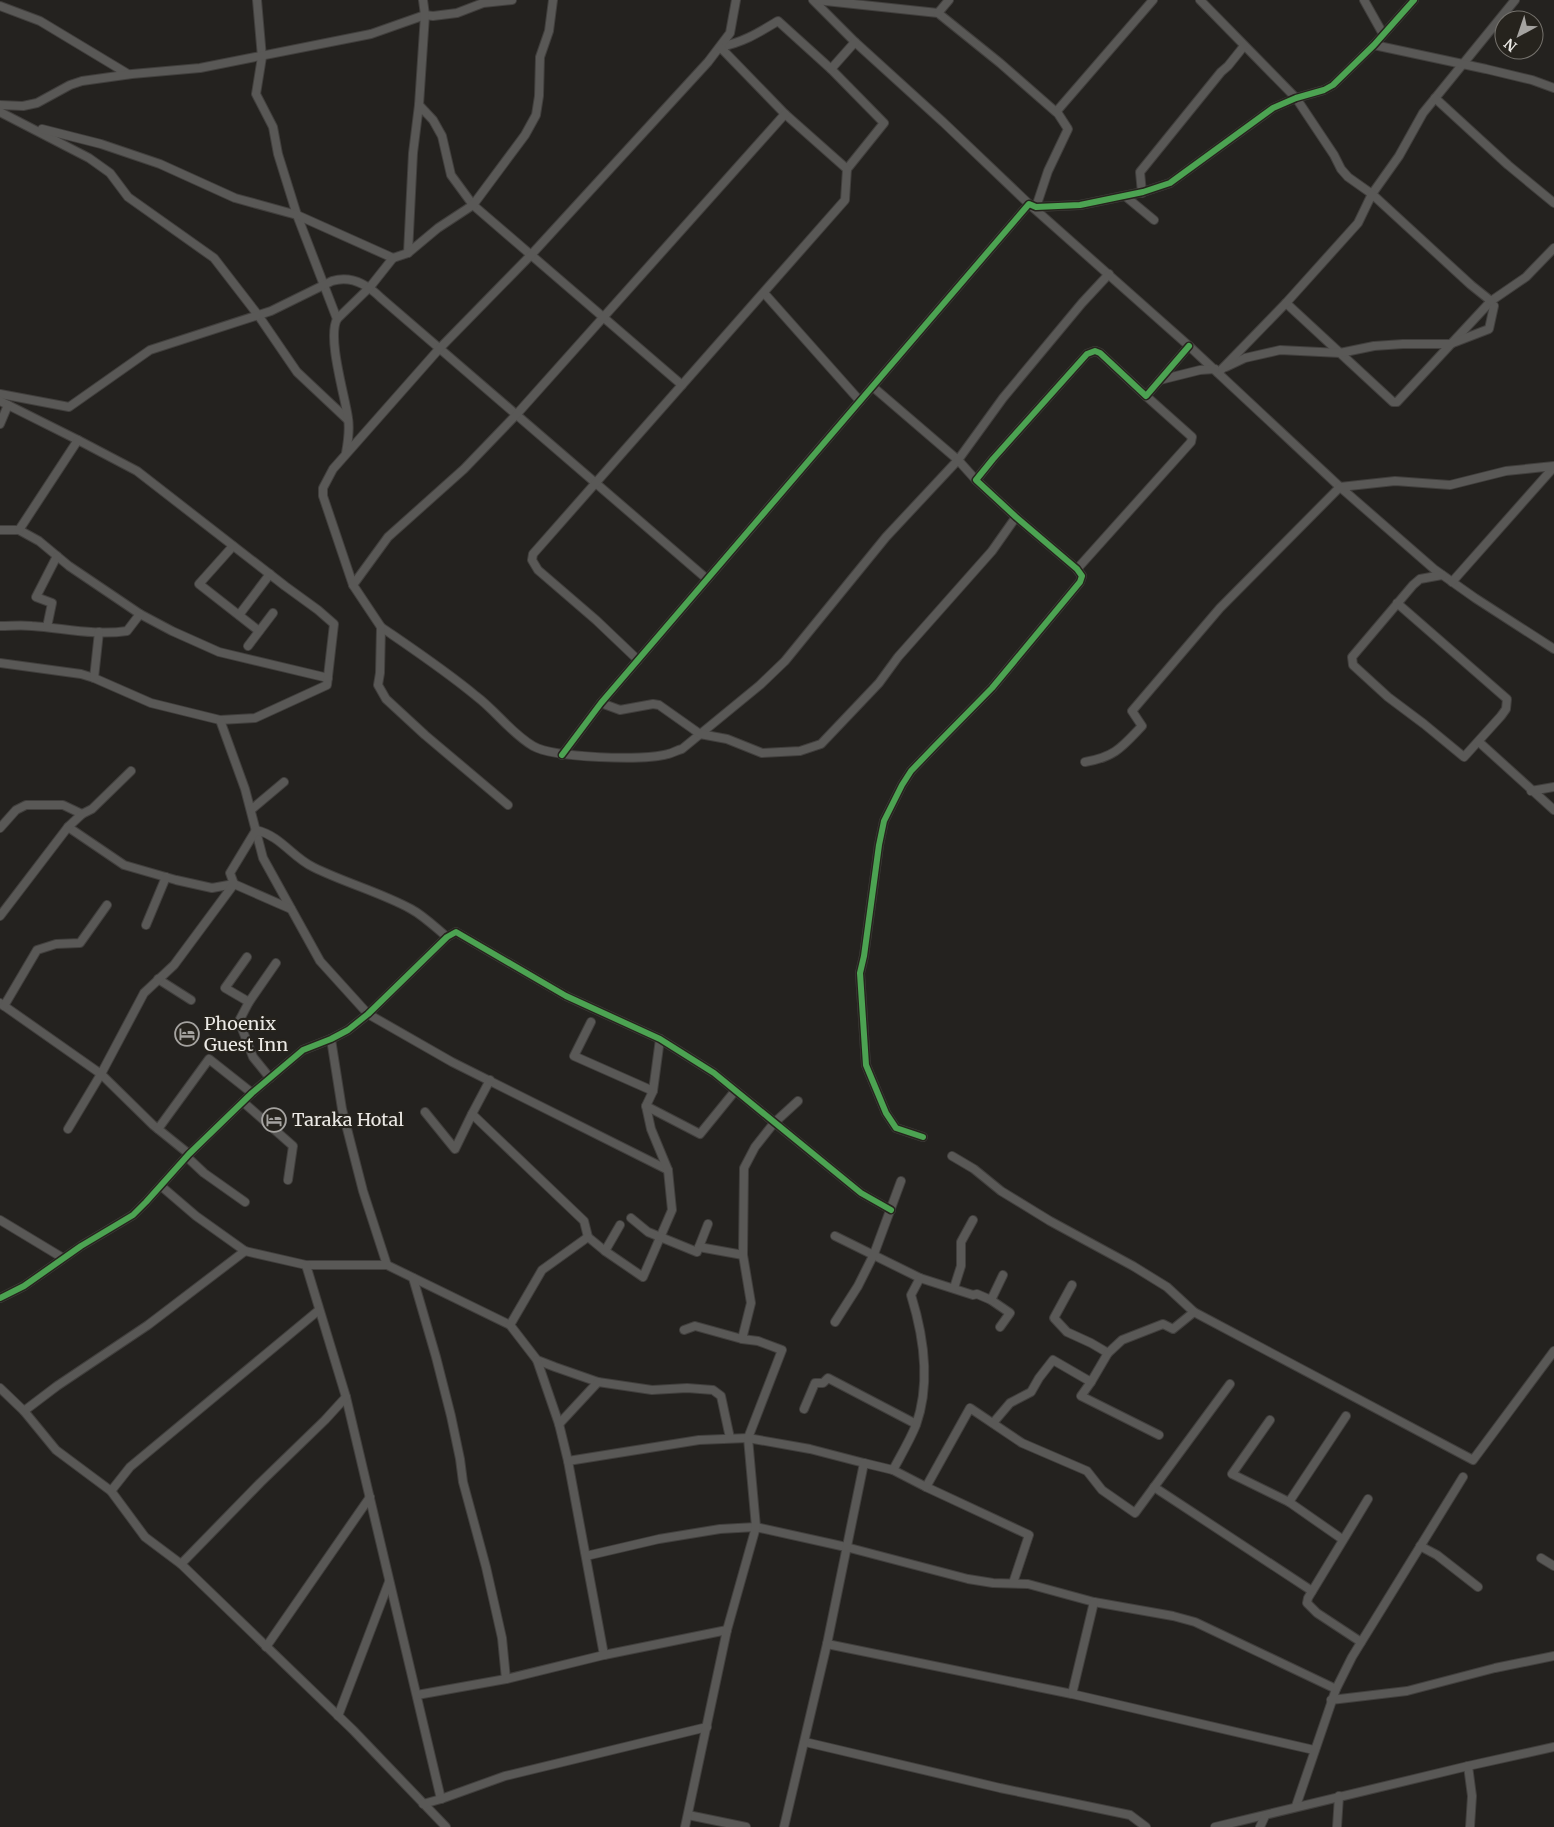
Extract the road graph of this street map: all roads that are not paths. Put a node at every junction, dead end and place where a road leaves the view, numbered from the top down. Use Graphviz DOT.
graph roads {
  1 [pos="257,0"];
  2 [pos="423,0"];
  3 [pos="512,0"];
  4 [pos="553,0"];
  5 [pos="736,0"];
  6 [pos="814,0"];
  7 [pos="949,0"];
  8 [pos="1153,0"];
  9 [pos="1200,0"];
  10 [pos="1364,0"];
  11 [pos="1414,0"];
  12 [pos="1515,0"];
  13 [pos="0,6"];
  14 [pos="938,13"];
  15 [pos="425,15"];
  16 [pos="1383,34"];
  17 [pos="854,42"];
  18 [pos="1374,45"];
  19 [pos="1244,46"];
  20 [pos="720,47"];
  21 [pos="262,57"];
  22 [pos="1462,64"];
  23 [pos="831,69"];
  24 [pos="128,74"];
  25 [pos="1554,88"];
  26 [pos="1296,98"];
  27 [pos="1435,98"];
  28 [pos="419,105"];
  29 [pos="0,106"];
  30 [pos="0,112"];
  31 [pos="1057,112"];
  32 [pos="785,114"];
  33 [pos="28,125"];
  34 [pos="847,169"];
  35 [pos="1142,193"];
  36 [pos="1372,194"];
  37 [pos="1125,196"];
  38 [pos="1554,203"];
  39 [pos="473,205"];
  40 [pos="1033,206"];
  41 [pos="297,215"];
  42 [pos="1154,220"];
  43 [pos="1554,248"];
  44 [pos="408,253"];
  45 [pos="530,255"];
  46 [pos="393,258"];
  47 [pos="1109,274"];
  48 [pos="324,285"];
  49 [pos="370,287"];
  50 [pos="764,293"];
  51 [pos="1286,303"];
  52 [pos="1492,303"];
  53 [pos="258,315"];
  54 [pos="603,317"];
  55 [pos="337,319"];
  56 [pos="1450,344"];
  57 [pos="1189,346"];
  58 [pos="439,349"];
  59 [pos="1340,352"];
  60 [pos="1218,371"];
  61 [pos="1160,380"];
  62 [pos="682,384"];
  63 [pos="873,387"];
  64 [pos="0,394"];
  65 [pos="1146,396"];
  66 [pos="0,400"];
  67 [pos="860,401"];
  68 [pos="8,405"];
  69 [pos="516,415"];
  70 [pos="348,420"];
  71 [pos="0,424"];
  72 [pos="78,440"];
  73 [pos="346,453"];
  74 [pos="958,460"];
  75 [pos="1554,467"];
  76 [pos="976,480"];
  77 [pos="596,484"];
  78 [pos="1340,487"];
  79 [pos="1016,517"];
  80 [pos="0,530"];
  81 [pos="19,530"];
  82 [pos="233,546"];
  83 [pos="57,556"];
  84 [pos="1077,569"];
  85 [pos="270,574"];
  86 [pos="1442,575"];
  87 [pos="707,579"];
  88 [pos="1452,582"];
  89 [pos="353,585"];
  90 [pos="1397,604"];
  91 [pos="273,613"];
  92 [pos="140,614"];
  93 [pos="239,615"];
  94 [pos="0,626"];
  95 [pos="47,627"];
  96 [pos="381,627"];
  97 [pos="259,631"];
  98 [pos="99,632"];
  99 [pos="248,646"];
  100 [pos="1554,649"];
  101 [pos="638,660"];
  102 [pos="0,663"];
  103 [pos="94,678"];
  104 [pos="328,678"];
  105 [pos="601,703"];
  106 [pos="220,720"];
  107 [pos="700,734"];
  108 [pos="1479,742"];
  109 [pos="562,755"];
  110 [pos="1085,762"];
  111 [pos="131,771"];
  112 [pos="284,782"];
  113 [pos="1554,786"];
  114 [pos="1531,791"];
  115 [pos="508,805"];
  116 [pos="252,809"];
  117 [pos="1554,810"];
  118 [pos="82,814"];
  119 [pos="68,827"];
  120 [pos="0,828"];
  121 [pos="256,830"];
  122 [pos="166,877"];
  123 [pos="234,884"];
  124 [pos="107,906"];
  125 [pos="292,909"];
  126 [pos="0,916"];
  127 [pos="146,925"];
  128 [pos="447,938"];
  129 [pos="247,957"];
  130 [pos="276,963"];
  131 [pos="158,979"];
  132 [pos="190,1000"];
  133 [pos="249,1002"];
  134 [pos="2,1005"];
  135 [pos="368,1014"];
  136 [pos="591,1022"];
  137 [pos="331,1039"];
  138 [pos="660,1039"];
  139 [pos="101,1074"];
  140 [pos="270,1078"];
  141 [pos="490,1080"];
  142 [pos="735,1091"];
  143 [pos="653,1092"];
  144 [pos="252,1094"];
  145 [pos="798,1101"];
  146 [pos="243,1102"];
  147 [pos="646,1106"];
  148 [pos="425,1112"];
  149 [pos="472,1114"];
  150 [pos="774,1124"];
  151 [pos="68,1129"];
  152 [pos="158,1129"];
  153 [pos="923,1137"];
  154 [pos="188,1156"];
  155 [pos="952,1156"];
  156 [pos="668,1170"];
  157 [pos="288,1180"];
  158 [pos="901,1182"];
  159 [pos="161,1186"];
  160 [pos="245,1202"];
  161 [pos="891,1210"];
  162 [pos="631,1218"];
  163 [pos="0,1220"];
  164 [pos="973,1220"];
  165 [pos="708,1224"];
  166 [pos="620,1225"];
  167 [pos="836,1236"];
  168 [pos="588,1237"];
  169 [pos="660,1238"];
  170 [pos="699,1247"];
  171 [pos="245,1251"];
  172 [pos="605,1251"];
  173 [pos="874,1254"];
  174 [pos="743,1255"];
  175 [pos="63,1258"];
  176 [pos="306,1265"];
  177 [pos="387,1265"];
  178 [pos="1004,1275"];
  179 [pos="413,1278"];
  180 [pos="920,1278"];
  181 [pos="1072,1285"];
  182 [pos="954,1288"];
  183 [pos="0,1298"];
  184 [pos="991,1300"];
  185 [pos="319,1310"];
  186 [pos="1194,1312"];
  187 [pos="835,1322"];
  188 [pos="510,1325"];
  189 [pos="1000,1327"];
  190 [pos="684,1330"];
  191 [pos="742,1339"];
  192 [pos="1554,1352"];
  193 [pos="1108,1353"];
  194 [pos="536,1360"];
  195 [pos="598,1382"];
  196 [pos="1091,1382"];
  197 [pos="1230,1384"];
  198 [pos="0,1388"];
  199 [pos="346,1397"];
  200 [pos="804,1409"];
  201 [pos="24,1411"];
  202 [pos="1346,1416"];
  203 [pos="1270,1420"];
  204 [pos="993,1423"];
  205 [pos="559,1424"];
  206 [pos="916,1424"];
  207 [pos="1159,1435"];
  208 [pos="730,1438"];
  209 [pos="748,1438"];
  210 [pos="568,1460"];
  211 [pos="864,1463"];
  212 [pos="893,1470"];
  213 [pos="1463,1477"];
  214 [pos="926,1486"];
  215 [pos="1154,1487"];
  216 [pos="111,1491"];
  217 [pos="370,1497"];
  218 [pos="1368,1499"];
  219 [pos="1289,1502"];
  220 [pos="756,1527"];
  221 [pos="1342,1540"];
  222 [pos="1420,1546"];
  223 [pos="846,1547"];
  224 [pos="586,1556"];
  225 [pos="1542,1558"];
  226 [pos="181,1564"];
  227 [pos="1554,1566"];
  228 [pos="389,1582"];
  229 [pos="1013,1583"];
  230 [pos="1478,1587"];
  231 [pos="1312,1592"];
  232 [pos="1094,1602"];
  233 [pos="727,1630"];
  234 [pos="1361,1642"];
  235 [pos="828,1644"];
  236 [pos="266,1647"];
  237 [pos="604,1654"];
  238 [pos="1554,1656"];
  239 [pos="506,1678"];
  240 [pos="1336,1689"];
  241 [pos="1072,1694"];
  242 [pos="417,1695"];
  243 [pos="1331,1700"];
  244 [pos="338,1716"];
  245 [pos="707,1727"];
  246 [pos="805,1742"];
  247 [pos="1554,1748"];
  248 [pos="1314,1750"];
  249 [pos="1468,1766"];
  250 [pos="1339,1796"];
  251 [pos="441,1800"];
  252 [pos="424,1804"];
  253 [pos="1296,1806"];
  254 [pos="688,1815"];
  255 [pos="1265,1816"];
  256 [pos="446,1827"];
  257 [pos="686,1827"];
  258 [pos="746,1827"];
  259 [pos="784,1827"];
  260 [pos="1146,1827"];
  261 [pos="1215,1827"];
  262 [pos="1260,1827"];
  263 [pos="1337,1827"];
  264 [pos="1470,1827"];
  1 -- 21 [label="street"];
  2 -- 15 [label="street"];
  3 -- 15 [label="street"];
  4 -- 39 [label="street"];
  5 -- 20 [label="street"];
  6 -- 14 [label="street"];
  6 -- 17 [label="street"];
  7 -- 14 [label="street"];
  8 -- 31 [label="street"];
  9 -- 19 [label="street"];
  10 -- 16 [label="street"];
  11 -- 16 [label="street"];
  12 -- 22 [label="street"];
  13 -- 24 [label="street"];
  14 -- 31 [label="street"];
  15 -- 21 [label="street"];
  15 -- 28 [label="street"];
  16 -- 18 [label="street"];
  17 -- 23 [label="street"];
  17 -- 40 [label="street"];
  18 -- 22 [label="street"];
  18 -- 26 [label="street"];
  19 -- 26 [label="street"];
  19 -- 35 [label="street"];
  20 -- 23 [label="street"];
  20 -- 32 [label="street"];
  20 -- 45 [label="street"];
  21 -- 24 [label="street"];
  21 -- 41 [label="street"];
  22 -- 25 [label="street"];
  22 -- 27 [label="street"];
  23 -- 34 [label="street"];
  24 -- 29 [label="street"];
  26 -- 35 [label="street"];
  26 -- 36 [label="street"];
  27 -- 36 [label="street"];
  27 -- 38 [label="street"];
  28 -- 39 [label="street"];
  28 -- 44 [label="street"];
  30 -- 33 [label="street"];
  31 -- 40 [label="street"];
  32 -- 34 [label="street"];
  32 -- 54 [label="street"];
  33 -- 41 [label="street"];
  33 -- 53 [label="street"];
  34 -- 50 [label="street"];
  35 -- 37 [label="street"];
  36 -- 51 [label="street"];
  36 -- 52 [label="street"];
  37 -- 40 [label="street"];
  37 -- 42 [label="street"];
  39 -- 44 [label="street"];
  39 -- 45 [label="street"];
  40 -- 47 [label="street"];
  40 -- 63 [label="street"];
  41 -- 46 [label="street"];
  41 -- 48 [label="street"];
  43 -- 52 [label="street"];
  44 -- 46 [label="street"];
  45 -- 54 [label="street"];
  45 -- 58 [label="street"];
  46 -- 49 [label="street"];
  47 -- 57 [label="street"];
  47 -- 74 [label="street"];
  48 -- 49 [label="street"];
  48 -- 53 [label="street"];
  48 -- 55 [label="street"];
  49 -- 55 [label="street"];
  49 -- 58 [label="street"];
  50 -- 62 [label="street"];
  50 -- 67 [label="street"];
  51 -- 59 [label="street"];
  51 -- 60 [label="street"];
  52 -- 56 [label="street"];
  52 -- 56 [label="street"];
  53 -- 64 [label="street"];
  53 -- 70 [label="street"];
  54 -- 62 [label="street"];
  54 -- 69 [label="street"];
  55 -- 70 [label="street"];
  56 -- 59 [label="street"];
  56 -- 59 [label="street"];
  57 -- 60 [label="street"];
  57 -- 61 [label="street"];
  58 -- 69 [label="street"];
  58 -- 73 [label="street"];
  59 -- 60 [label="street"];
  60 -- 61 [label="street"];
  60 -- 78 [label="street"];
  61 -- 65 [label="street"];
  62 -- 77 [label="street"];
  63 -- 67 [label="street"];
  63 -- 74 [label="street"];
  65 -- 76 [label="street"];
  65 -- 84 [label="street"];
  66 -- 68 [label="street"];
  67 -- 87 [label="street"];
  68 -- 71 [label="street"];
  68 -- 72 [label="street"];
  69 -- 77 [label="street"];
  69 -- 89 [label="street"];
  70 -- 73 [label="street"];
  72 -- 81 [label="street"];
  72 -- 82 [label="street"];
  73 -- 89 [label="street"];
  74 -- 76 [label="street"];
  74 -- 107 [label="street"];
  75 -- 78 [label="street"];
  75 -- 88 [label="street"];
  76 -- 79 [label="street"];
  77 -- 87 [label="street"];
  77 -- 101 [label="street"];
  78 -- 86 [label="street"];
  78 -- 110 [label="street"];
  79 -- 84 [label="street"];
  79 -- 107 [label="street"];
  80 -- 81 [label="street"];
  81 -- 83 [label="street"];
  82 -- 85 [label="street"];
  82 -- 93 [label="street"];
  83 -- 92 [label="street"];
  83 -- 95 [label="street"];
  84 -- 153 [label="street"];
  85 -- 93 [label="street"];
  85 -- 104 [label="street"];
  86 -- 88 [label="street"];
  86 -- 90 [label="street"];
  87 -- 101 [label="street"];
  88 -- 100 [label="street"];
  89 -- 96 [label="street"];
  90 -- 108 [label="street"];
  90 -- 108 [label="street"];
  91 -- 97 [label="street"];
  92 -- 98 [label="street"];
  92 -- 104 [label="street"];
  93 -- 97 [label="street"];
  94 -- 95 [label="street"];
  95 -- 98 [label="street"];
  96 -- 109 [label="street"];
  96 -- 115 [label="street"];
  97 -- 99 [label="street"];
  98 -- 103 [label="street"];
  101 -- 105 [label="street"];
  102 -- 103 [label="street"];
  103 -- 106 [label="street"];
  104 -- 106 [label="street"];
  105 -- 107 [label="street"];
  105 -- 109 [label="street"];
  106 -- 116 [label="street"];
  107 -- 109 [label="street"];
  108 -- 114 [label="street"];
  111 -- 118 [label="street"];
  112 -- 116 [label="street"];
  113 -- 114 [label="street"];
  114 -- 117 [label="street"];
  116 -- 121 [label="street"];
  118 -- 119 [label="street"];
  118 -- 120 [label="street"];
  119 -- 122 [label="street"];
  119 -- 126 [label="street"];
  121 -- 123 [label="street"];
  121 -- 125 [label="street"];
  121 -- 128 [label="street"];
  122 -- 123 [label="street"];
  122 -- 127 [label="street"];
  123 -- 125 [label="street"];
  123 -- 131 [label="street"];
  124 -- 134 [label="street"];
  125 -- 135 [label="street"];
  128 -- 135 [label="street"];
  128 -- 138 [label="street"];
  129 -- 133 [label="street"];
  130 -- 133 [label="street"];
  131 -- 132 [label="street"];
  131 -- 139 [label="street"];
  133 -- 140 [label="street"];
  134 -- 139 [label="street"];
  135 -- 137 [label="street"];
  135 -- 141 [label="street"];
  136 -- 143 [label="street"];
  137 -- 140 [label="street"];
  137 -- 177 [label="street"];
  138 -- 142 [label="street"];
  138 -- 143 [label="street"];
  139 -- 151 [label="street"];
  139 -- 152 [label="street"];
  140 -- 144 [label="street"];
  141 -- 149 [label="street"];
  141 -- 156 [label="street"];
  142 -- 147 [label="street"];
  142 -- 150 [label="street"];
  143 -- 147 [label="street"];
  144 -- 146 [label="street"];
  144 -- 152 [label="street"];
  145 -- 150 [label="street"];
  146 -- 154 [label="street"];
  146 -- 157 [label="street"];
  147 -- 156 [label="street"];
  148 -- 149 [label="street"];
  149 -- 168 [label="street"];
  150 -- 161 [label="street"];
  150 -- 174 [label="street"];
  152 -- 154 [label="street"];
  154 -- 159 [label="street"];
  154 -- 160 [label="street"];
  155 -- 186 [label="street"];
  156 -- 169 [label="street"];
  158 -- 161 [label="street"];
  159 -- 171 [label="street"];
  159 -- 175 [label="street"];
  161 -- 173 [label="street"];
  162 -- 169 [label="street"];
  163 -- 175 [label="street"];
  164 -- 182 [label="street"];
  165 -- 170 [label="street"];
  166 -- 172 [label="street"];
  167 -- 173 [label="street"];
  168 -- 172 [label="street"];
  168 -- 188 [label="street"];
  169 -- 170 [label="street"];
  169 -- 172 [label="street"];
  170 -- 174 [label="street"];
  171 -- 176 [label="street"];
  171 -- 201 [label="street"];
  173 -- 180 [label="street"];
  173 -- 187 [label="street"];
  174 -- 191 [label="street"];
  175 -- 183 [label="street"];
  176 -- 177 [label="street"];
  176 -- 185 [label="street"];
  177 -- 179 [label="street"];
  178 -- 184 [label="street"];
  179 -- 188 [label="street"];
  179 -- 239 [label="street"];
  180 -- 182 [label="street"];
  180 -- 206 [label="street"];
  181 -- 193 [label="street"];
  182 -- 184 [label="street"];
  184 -- 189 [label="street"];
  185 -- 199 [label="street"];
  185 -- 216 [label="street"];
  186 -- 192 [label="street"];
  186 -- 193 [label="street"];
  188 -- 194 [label="street"];
  190 -- 191 [label="street"];
  191 -- 209 [label="street"];
  193 -- 196 [label="street"];
  194 -- 195 [label="street"];
  194 -- 205 [label="street"];
  195 -- 205 [label="street"];
  195 -- 208 [label="street"];
  196 -- 204 [label="street"];
  196 -- 207 [label="street"];
  197 -- 215 [label="street"];
  198 -- 201 [label="street"];
  199 -- 217 [label="street"];
  199 -- 226 [label="street"];
  200 -- 206 [label="street"];
  201 -- 216 [label="street"];
  202 -- 219 [label="street"];
  203 -- 219 [label="street"];
  204 -- 214 [label="street"];
  204 -- 215 [label="street"];
  205 -- 210 [label="street"];
  206 -- 212 [label="street"];
  208 -- 209 [label="street"];
  208 -- 210 [label="street"];
  209 -- 211 [label="street"];
  209 -- 220 [label="street"];
  210 -- 224 [label="street"];
  211 -- 212 [label="street"];
  211 -- 223 [label="street"];
  212 -- 214 [label="street"];
  213 -- 222 [label="street"];
  214 -- 229 [label="street"];
  215 -- 231 [label="street"];
  216 -- 226 [label="street"];
  217 -- 228 [label="street"];
  217 -- 236 [label="street"];
  218 -- 221 [label="street"];
  219 -- 221 [label="street"];
  220 -- 223 [label="street"];
  220 -- 224 [label="street"];
  220 -- 233 [label="street"];
  221 -- 231 [label="street"];
  222 -- 230 [label="street"];
  222 -- 234 [label="street"];
  223 -- 229 [label="street"];
  223 -- 235 [label="street"];
  224 -- 237 [label="street"];
  225 -- 227 [label="street"];
  226 -- 236 [label="street"];
  228 -- 242 [label="street"];
  228 -- 244 [label="street"];
  229 -- 232 [label="street"];
  231 -- 234 [label="street"];
  232 -- 240 [label="street"];
  232 -- 241 [label="street"];
  233 -- 237 [label="street"];
  233 -- 245 [label="street"];
  234 -- 240 [label="street"];
  235 -- 241 [label="street"];
  235 -- 246 [label="street"];
  236 -- 244 [label="street"];
  237 -- 239 [label="street"];
  238 -- 243 [label="street"];
  239 -- 242 [label="street"];
  240 -- 243 [label="street"];
  241 -- 248 [label="street"];
  242 -- 251 [label="street"];
  243 -- 248 [label="street"];
  244 -- 252 [label="street"];
  245 -- 251 [label="street"];
  245 -- 254 [label="street"];
  246 -- 259 [label="street"];
  246 -- 260 [label="street"];
  247 -- 249 [label="street"];
  248 -- 253 [label="street"];
  249 -- 250 [label="street"];
  249 -- 264 [label="street"];
  250 -- 253 [label="street"];
  250 -- 263 [label="street"];
  251 -- 252 [label="street"];
  252 -- 256 [label="street"];
  253 -- 255 [label="street"];
  254 -- 257 [label="street"];
  254 -- 258 [label="street"];
  255 -- 261 [label="street"];
  255 -- 262 [label="street"];
}
